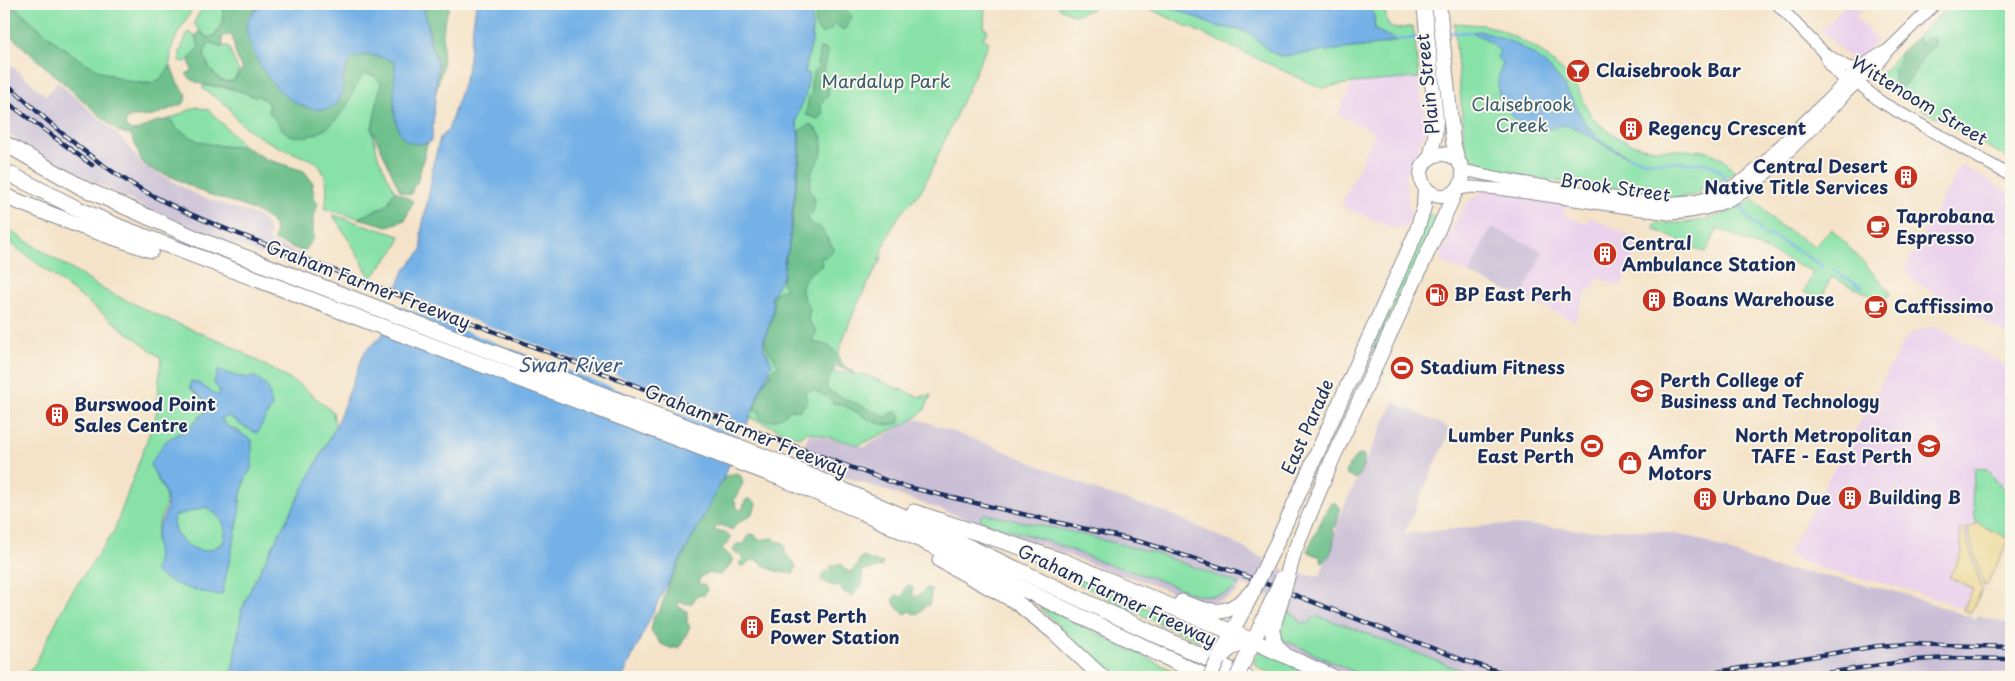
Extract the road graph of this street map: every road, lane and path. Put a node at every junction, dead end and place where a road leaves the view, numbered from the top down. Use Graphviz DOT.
graph roads {
  1 [pos="1424,4"];
  2 [pos="1439,4"];
  3 [pos="1777,4"];
  4 [pos="1934,4"];
  5 [pos="1887,50"];
  6 [pos="1824,53"];
  7 [pos="1860,69"];
  8 [pos="1858,83"];
  9 [pos="1846,87"];
  10 [pos="1881,102"];
  11 [pos="4,143"];
  12 [pos="1430,158"];
  13 [pos="1461,165"];
  14 [pos="4,171"];
  15 [pos="2011,176"];
  16 [pos="1425,188"];
  17 [pos="1457,191"];
  18 [pos="4,196"];
  19 [pos="298,296"];
  20 [pos="784,472"];
  21 [pos="1293,555"];
  22 [pos="1128,589"];
  23 [pos="1254,589"];
  24 [pos="1274,608"];
  25 [pos="1240,655"];
  26 [pos="1289,658"];
  27 [pos="1218,660"];
  28 [pos="1102,677"];
  29 [pos="1208,677"];
  30 [pos="1333,677"];
  1 -- 12 [label="highway, Plain Street"];
  2 -- 13 [label="highway, Plain Street"];
  3 -- 6 [label="main road, Wittenoom Street"];
  4 -- 5 [label="main road"];
  5 -- 7 [label="main road"];
  5 -- 8 [label="main road"];
  6 -- 7 [label="main road"];
  6 -- 9 [label="main road, Wittenoom Street"];
  7 -- 9 [label="main road"];
  8 -- 9 [label="main road"];
  8 -- 10 [label="main road, Wittenoom Street"];
  9 -- 10 [label="main road"];
  9 -- 13 [label="main road, Brook Street"];
  9 -- 17 [label="main road, Brook Street"];
  10 -- 15 [label="main road, Wittenoom Street"];
  11 -- 20 [label="highway, Graham Farmer Freeway"];
  12 -- 13 [label="highway"];
  12 -- 16 [label="highway"];
  13 -- 17 [label="highway"];
  14 -- 19 [label="highway, Graham Farmer Freeway"];
  16 -- 17 [label="highway"];
  16 -- 23 [label="highway, East Parade, bridge"];
  17 -- 21 [label="highway, East Parade"];
  18 -- 19 [label="highway"];
  19 -- 20 [label="highway, Graham Farmer Freeway"];
  20 -- 22 [label="highway"];
  20 -- 25 [label="highway, Graham Farmer Freeway"];
  20 -- 28 [label="highway"];
  20 -- 29 [label="highway, Graham Farmer Freeway"];
  21 -- 24 [label="highway, bridge"];
  22 -- 23 [label="highway"];
  22 -- 25 [label="highway"];
  23 -- 25 [label="highway, East Parade"];
  24 -- 25 [label="highway"];
  24 -- 26 [label="highway"];
  25 -- 26 [label="highway"];
  25 -- 27 [label="highway"];
  26 -- 30 [label="highway"];
  27 -- 29 [label="highway, bridge"];
}
